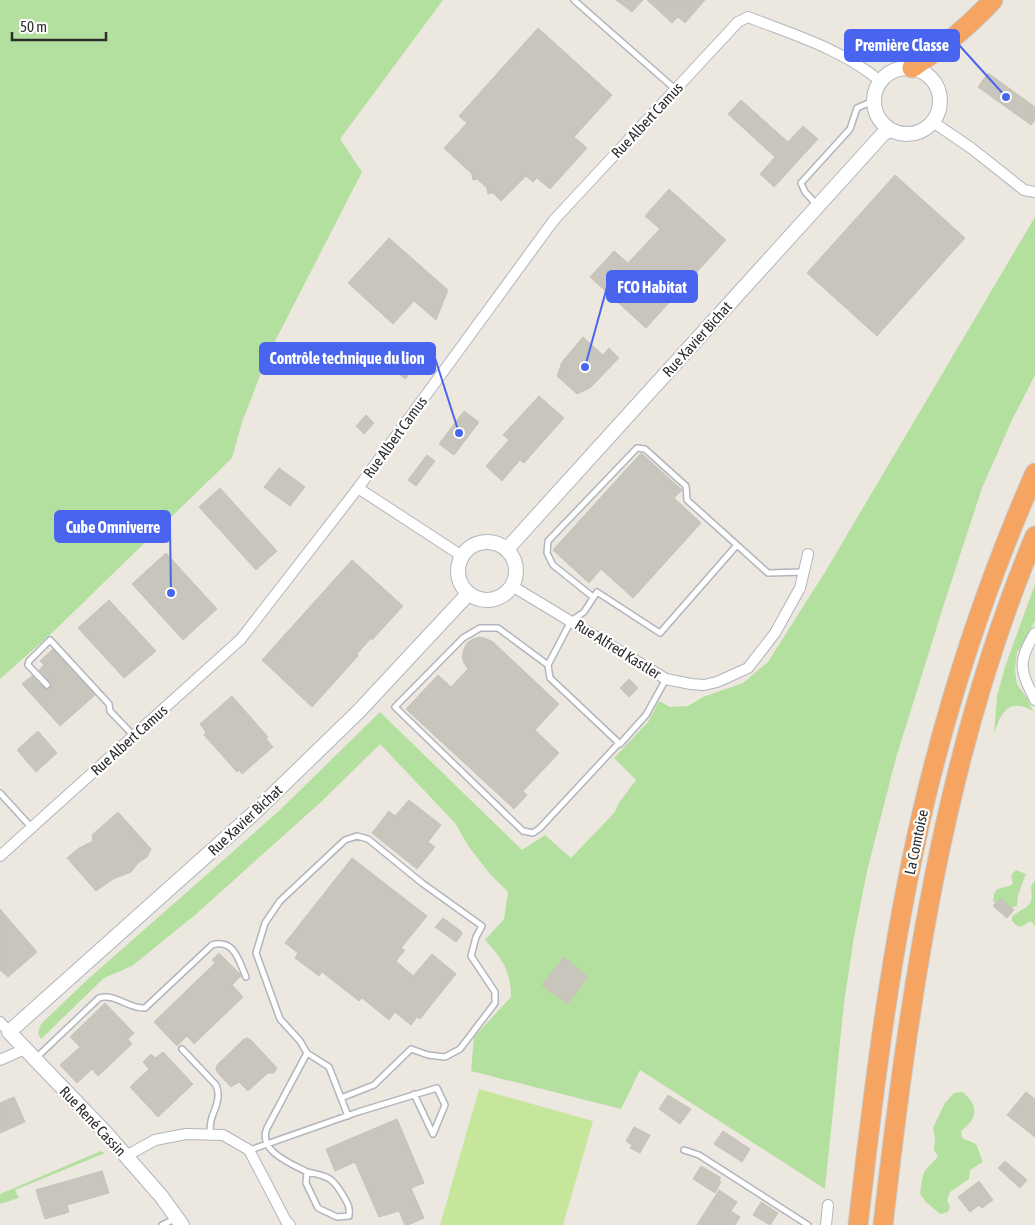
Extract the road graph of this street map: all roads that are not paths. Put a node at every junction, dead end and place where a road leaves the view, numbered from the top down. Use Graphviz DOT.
graph roads {
  1 [pos="574,0"];
  2 [pos="992,0"];
  3 [pos="912,68"];
  4 [pos="880,80"];
  5 [pos="675,90"];
  6 [pos="873,102"];
  7 [pos="933,122"];
  8 [pos="889,130"];
  9 [pos="1035,192"];
  10 [pos="818,206"];
  11 [pos="1035,474"];
  12 [pos="358,488"];
  13 [pos="1035,536"];
  14 [pos="737,545"];
  15 [pos="506,549"];
  16 [pos="808,554"];
  17 [pos="462,556"];
  18 [pos="803,572"];
  19 [pos="512,586"];
  20 [pos="468,594"];
  21 [pos="593,597"];
  22 [pos="571,621"];
  23 [pos="1035,632"];
  24 [pos="548,665"];
  25 [pos="666,680"];
  26 [pos="47,685"];
  27 [pos="1035,700"];
  28 [pos="134,736"];
  29 [pos="619,744"];
  30 [pos="0,793"];
  31 [pos="32,828"];
  32 [pos="0,856"];
  33 [pos="246,977"];
  34 [pos="4,1027"];
  35 [pos="24,1049"];
  36 [pos="182,1049"];
  37 [pos="307,1053"];
  38 [pos="35,1059"];
  39 [pos="0,1060"];
  40 [pos="414,1094"];
  41 [pos="341,1098"];
  42 [pos="348,1116"];
  43 [pos="210,1135"];
  44 [pos="268,1145"];
  45 [pos="249,1150"];
  46 [pos="684,1150"];
  47 [pos="126,1156"];
  48 [pos="307,1172"];
  49 [pos="828,1205"];
  50 [pos="179,1221"];
  51 [pos="884,1222"];
  52 [pos="162,1225"];
  53 [pos="290,1225"];
  54 [pos="808,1225"];
  55 [pos="826,1225"];
  56 [pos="858,1225"];
  1 -- 5 [label="lane"];
  2 -- 3 [label="highway"];
  3 -- 4 [label="main road"];
  3 -- 7 [label="main road"];
  4 -- 5 [label="street, Rue Albert Camus"];
  4 -- 6 [label="main road"];
  5 -- 12 [label="street, Rue Albert Camus"];
  6 -- 8 [label="main road"];
  6 -- 10 [label="lane"];
  7 -- 8 [label="main road"];
  7 -- 9 [label="street"];
  8 -- 10 [label="main road, Rue Xavier Bichat"];
  10 -- 15 [label="main road, Rue Xavier Bichat"];
  11 -- 56 [label="highway, La Comtoise"];
  12 -- 17 [label="street"];
  12 -- 28 [label="street, Rue Albert Camus"];
  13 -- 51 [label="highway, La Comtoise"];
  14 -- 18 [label="lane"];
  14 -- 21 [label="lane"];
  14 -- 21 [label="lane"];
  15 -- 17 [label="main road"];
  15 -- 19 [label="main road"];
  16 -- 18 [label="street, Rue Alfred Kastler"];
  17 -- 20 [label="main road"];
  18 -- 25 [label="street, Rue Alfred Kastler"];
  19 -- 20 [label="main road"];
  19 -- 22 [label="street, Rue Alfred Kastler"];
  20 -- 34 [label="main road, Rue Xavier Bichat"];
  21 -- 22 [label="lane"];
  22 -- 24 [label="lane"];
  22 -- 25 [label="street, Rue Alfred Kastler"];
  23 -- 27 [label="street"];
  24 -- 29 [label="lane"];
  24 -- 29 [label="lane"];
  25 -- 29 [label="lane"];
  26 -- 28 [label="lane"];
  28 -- 31 [label="street, Rue Albert Camus"];
  30 -- 31 [label="lane"];
  31 -- 32 [label="street, Rue Albert Camus"];
  33 -- 38 [label="lane"];
  34 -- 35 [label="main road, Rue René Cassin"];
  35 -- 38 [label="main road, Rue René Cassin"];
  35 -- 39 [label="street"];
  36 -- 43 [label="lane"];
  37 -- 41 [label="lane"];
  37 -- 41 [label="lane"];
  37 -- 44 [label="lane"];
  38 -- 47 [label="main road, Rue René Cassin"];
  40 -- 40 [label="lane"];
  40 -- 42 [label="lane"];
  41 -- 42 [label="lane"];
  42 -- 44 [label="lane"];
  43 -- 45 [label="street"];
  43 -- 47 [label="street"];
  44 -- 45 [label="lane"];
  44 -- 48 [label="lane"];
  45 -- 53 [label="street"];
  46 -- 54 [label="lane"];
  47 -- 50 [label="main road, Rue René Cassin"];
  48 -- 48 [label="lane"];
  49 -- 55 [label="street"];
  50 -- 52 [label="lane"];
}
